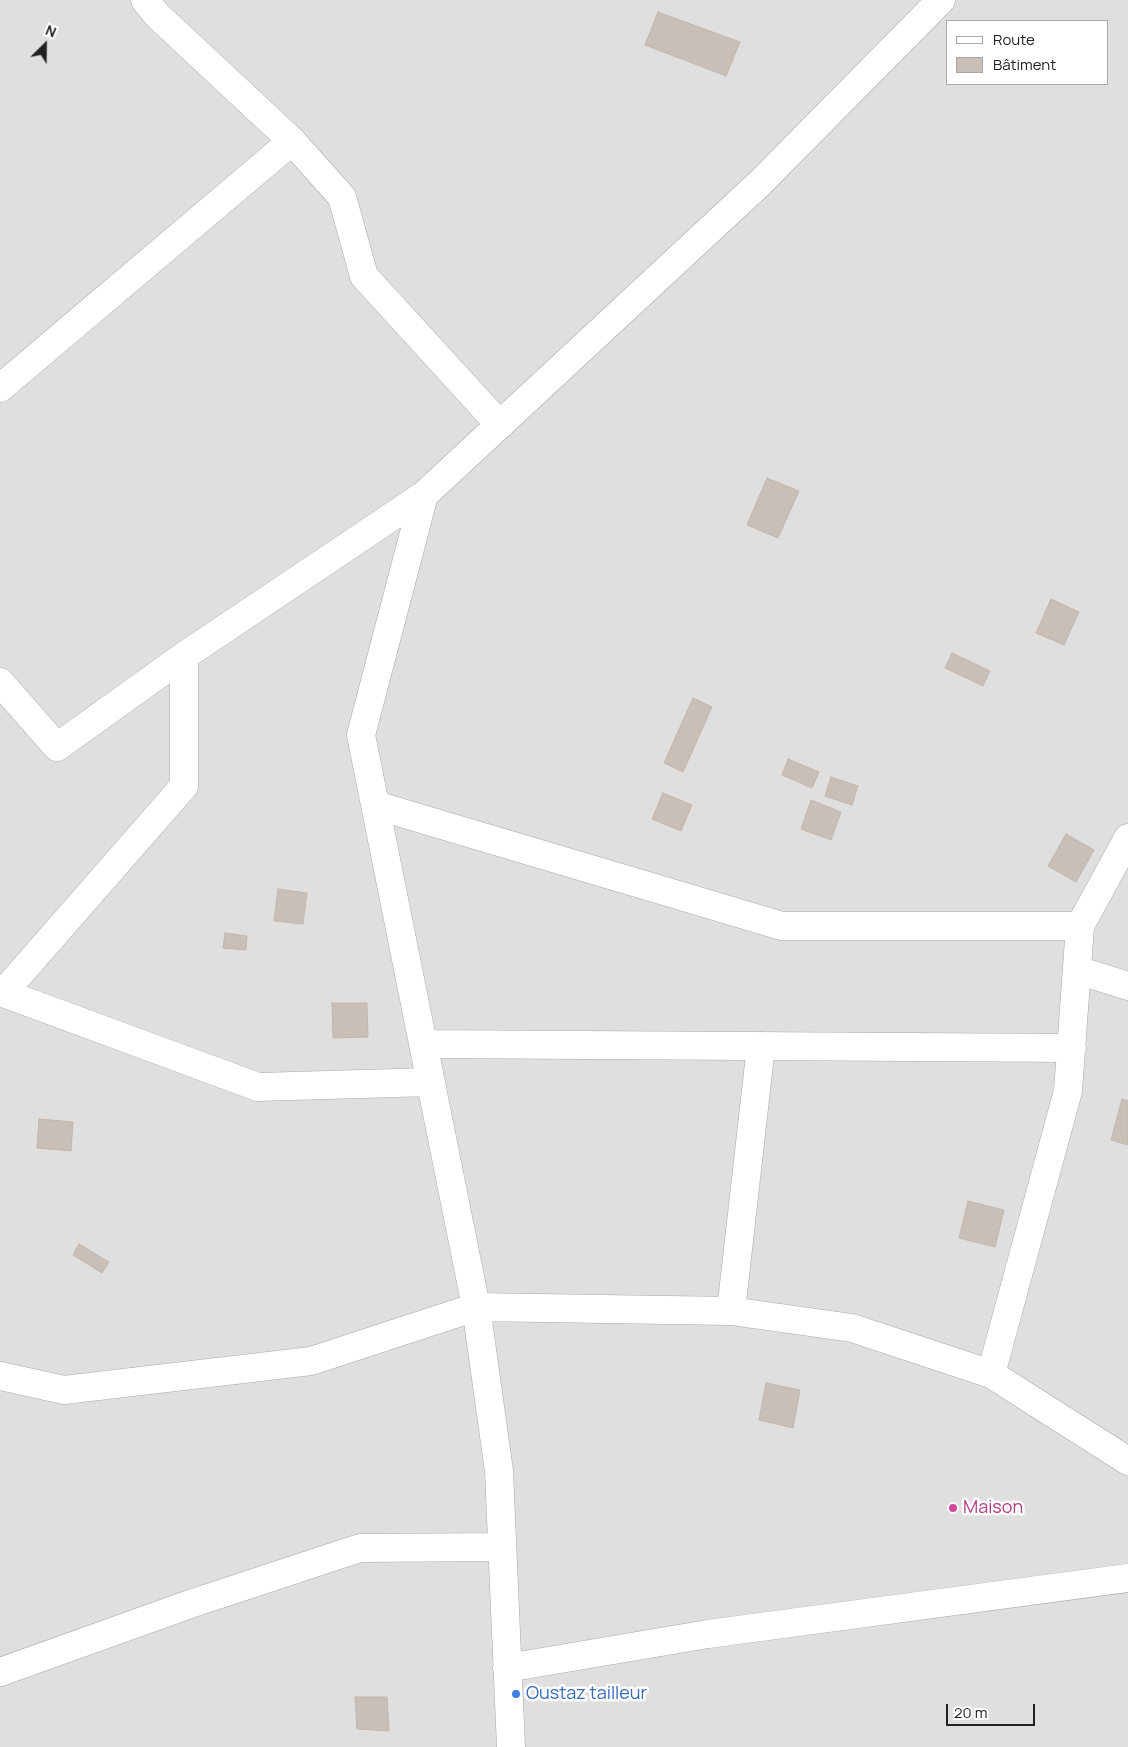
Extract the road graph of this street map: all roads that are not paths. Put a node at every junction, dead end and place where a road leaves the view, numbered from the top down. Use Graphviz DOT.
graph roads {
  1 [pos="145,0"];
  2 [pos="941,0"];
  3 [pos="292,141"];
  4 [pos="0,388"];
  5 [pos="500,425"];
  6 [pos="424,495"];
  7 [pos="184,656"];
  8 [pos="0,682"];
  9 [pos="375,805"];
  10 [pos="1128,838"];
  11 [pos="1080,926"];
  12 [pos="1077,970"];
  13 [pos="1128,986"];
  14 [pos="2,992"];
  15 [pos="424,1044"];
  16 [pos="761,1046"];
  17 [pos="1072,1048"];
  18 [pos="431,1082"];
  19 [pos="476,1307"];
  20 [pos="731,1311"];
  21 [pos="991,1374"];
  22 [pos="0,1376"];
  23 [pos="1128,1461"];
  24 [pos="502,1547"];
  25 [pos="1128,1578"];
  26 [pos="508,1668"];
  27 [pos="0,1672"];
  28 [pos="511,1747"];
  1 -- 3 [label="street"];
  2 -- 5 [label="street"];
  3 -- 4 [label="street"];
  3 -- 5 [label="street"];
  5 -- 6 [label="street"];
  6 -- 7 [label="street"];
  6 -- 9 [label="street"];
  7 -- 8 [label="street"];
  7 -- 14 [label="street"];
  9 -- 11 [label="street"];
  9 -- 15 [label="street"];
  10 -- 11 [label="street"];
  11 -- 12 [label="street"];
  12 -- 13 [label="street"];
  12 -- 17 [label="street"];
  14 -- 18 [label="street"];
  15 -- 16 [label="street"];
  15 -- 18 [label="street"];
  16 -- 17 [label="street"];
  16 -- 20 [label="street"];
  17 -- 21 [label="street"];
  18 -- 19 [label="street"];
  19 -- 20 [label="street"];
  19 -- 22 [label="street"];
  19 -- 24 [label="street"];
  20 -- 21 [label="street"];
  21 -- 23 [label="street"];
  24 -- 26 [label="street"];
  24 -- 27 [label="street"];
  25 -- 26 [label="street"];
  26 -- 28 [label="street"];
}
